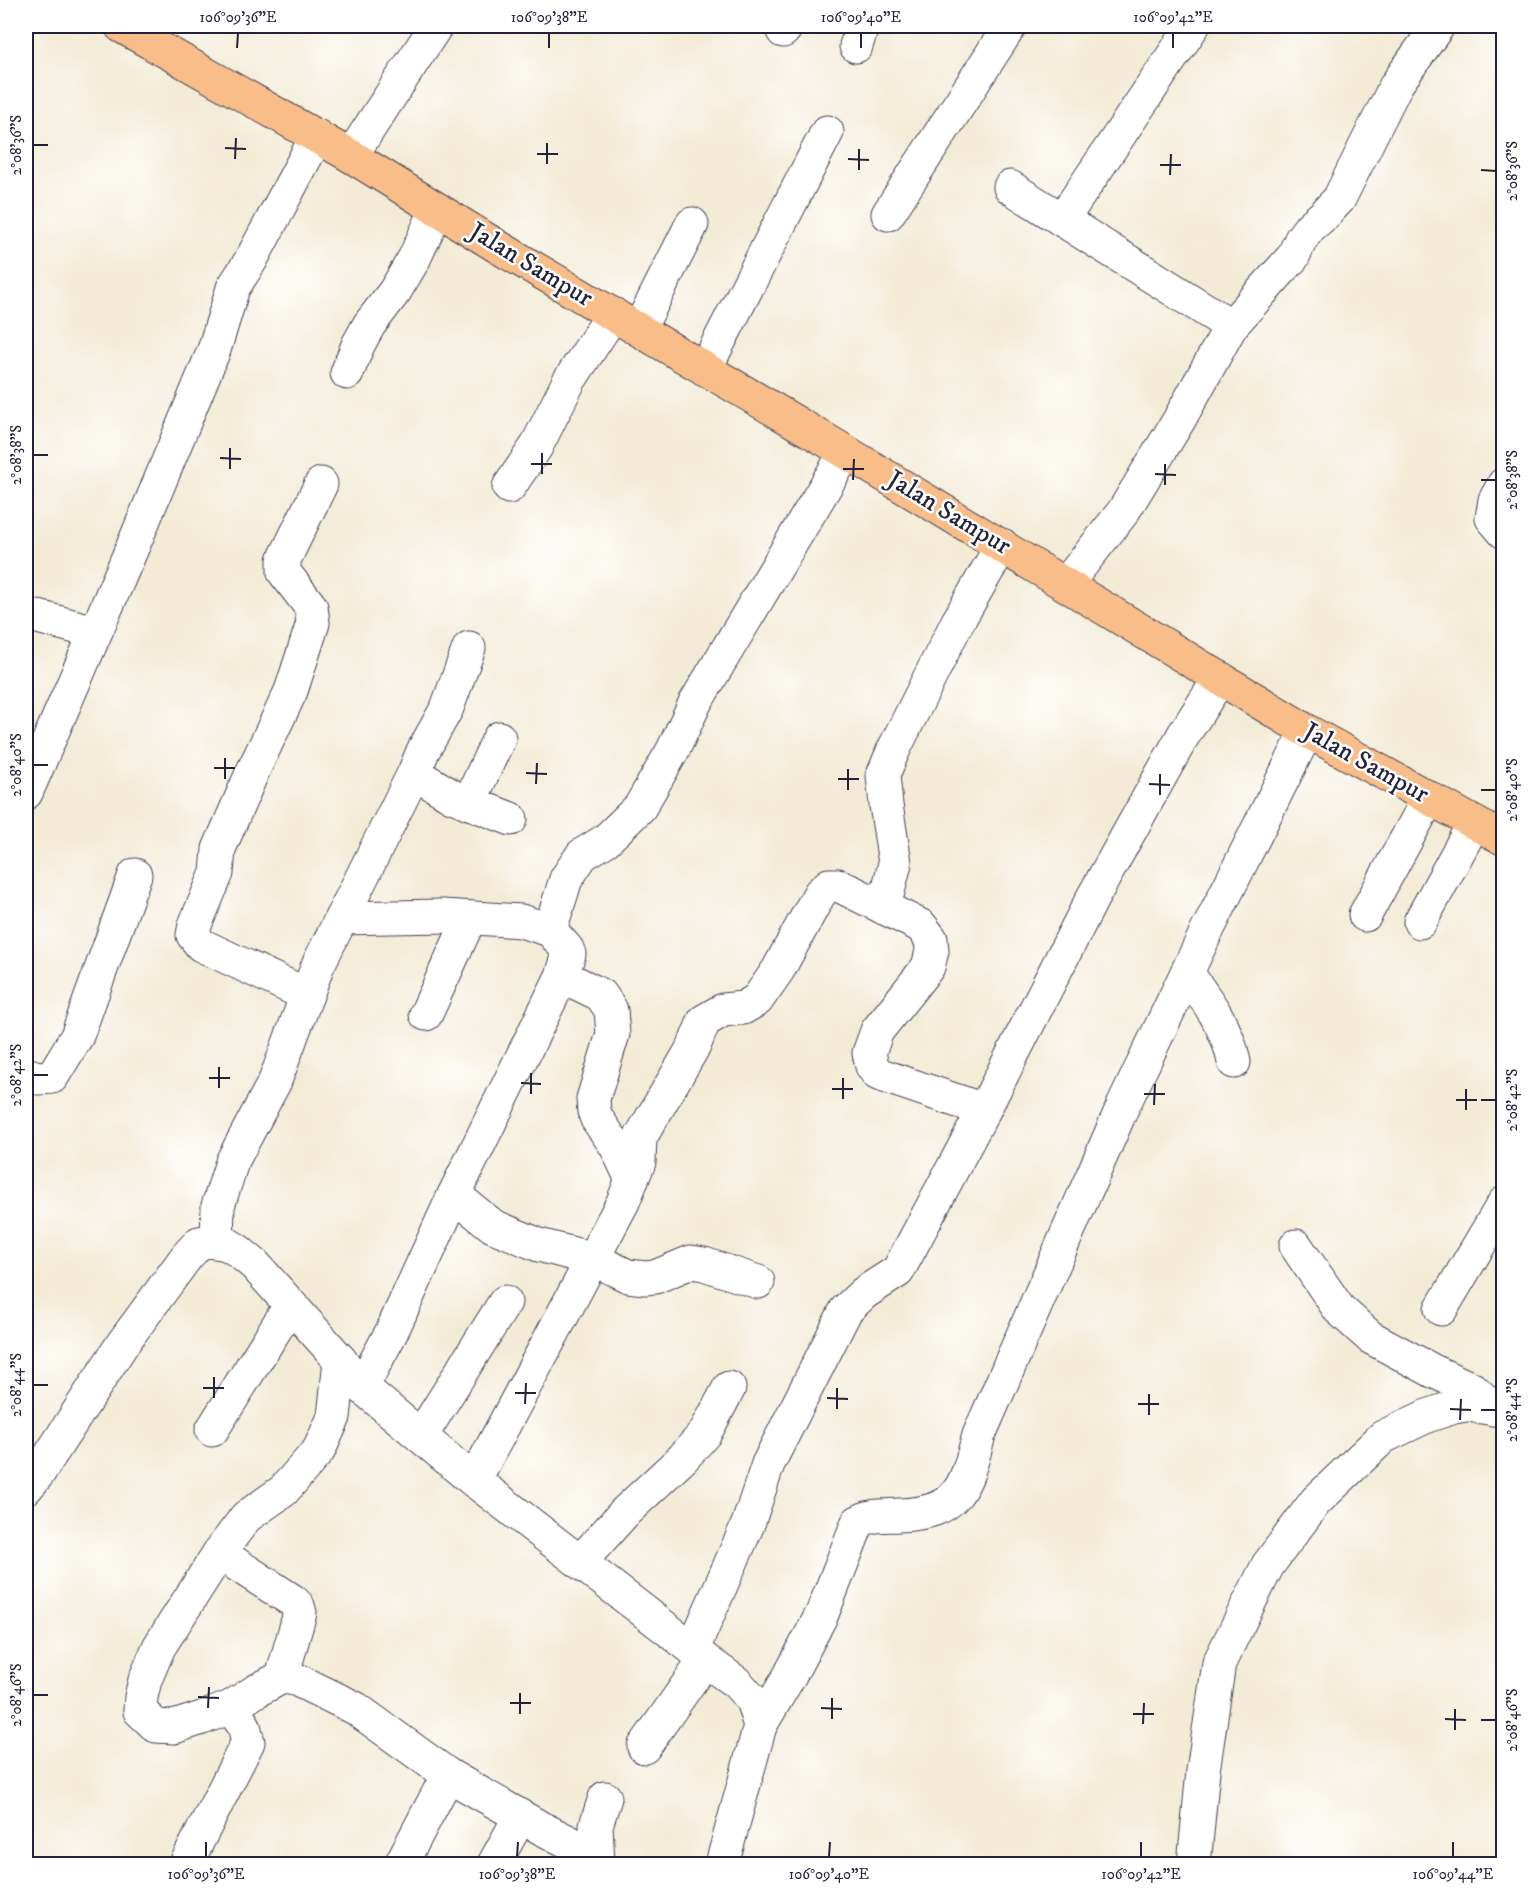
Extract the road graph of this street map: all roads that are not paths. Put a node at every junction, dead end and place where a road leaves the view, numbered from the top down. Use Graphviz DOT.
graph roads {
  1 [pos="121,26"];
  2 [pos="435,26"];
  3 [pos="1010,26"];
  4 [pos="1193,26"];
  5 [pos="1438,26"];
  6 [pos="827,132"];
  7 [pos="310,133"];
  8 [pos="351,156"];
  9 [pos="1010,188"];
  10 [pos="436,209"];
  11 [pos="888,214"];
  12 [pos="1062,220"];
  13 [pos="692,224"];
  14 [pos="626,322"];
  15 [pos="1231,326"];
  16 [pos="705,369"];
  17 [pos="347,373"];
  18 [pos="846,452"];
  19 [pos="321,484"];
  20 [pos="1503,484"];
  21 [pos="509,487"];
  22 [pos="1503,532"];
  23 [pos="1002,546"];
  24 [pos="1066,584"];
  25 [pos="26,617"];
  26 [pos="95,632"];
  27 [pos="469,648"];
  28 [pos="1220,678"];
  29 [pos="1307,731"];
  30 [pos="499,738"];
  31 [pos="414,773"];
  32 [pos="26,793"];
  33 [pos="1429,798"];
  34 [pos="469,803"];
  35 [pos="511,819"];
  36 [pos="1474,823"];
  37 [pos="1503,839"];
  38 [pos="135,875"];
  39 [pos="884,908"];
  40 [pos="1365,915"];
  41 [pos="341,918"];
  42 [pos="470,918"];
  43 [pos="1420,922"];
  44 [pos="550,930"];
  45 [pos="1187,973"];
  46 [pos="562,976"];
  47 [pos="307,995"];
  48 [pos="426,1014"];
  49 [pos="1234,1062"];
  50 [pos="26,1074"];
  51 [pos="984,1110"];
  52 [pos="632,1180"];
  53 [pos="454,1195"];
  54 [pos="1503,1203"];
  55 [pos="217,1241"];
  56 [pos="1296,1246"];
  57 [pos="593,1259"];
  58 [pos="758,1282"];
  59 [pos="505,1302"];
  60 [pos="290,1306"];
  61 [pos="1441,1309"];
  62 [pos="340,1360"];
  63 [pos="362,1387"];
  64 [pos="729,1388"];
  65 [pos="1498,1409"];
  66 [pos="212,1430"];
  67 [pos="421,1436"];
  68 [pos="474,1481"];
  69 [pos="26,1488"];
  70 [pos="219,1553"];
  71 [pos="580,1562"];
  72 [pos="699,1654"];
  73 [pos="282,1677"];
  74 [pos="231,1707"];
  75 [pos="760,1726"];
  76 [pos="644,1747"];
  77 [pos="448,1775"];
  78 [pos="605,1798"];
  79 [pos="520,1817"];
  80 [pos="598,1860"];
  81 [pos="186,1864"];
  82 [pos="401,1864"];
  83 [pos="494,1864"];
  84 [pos="722,1864"];
  85 [pos="1194,1864"];
  1 -- 7 [label="main road, Jalan Sampur"];
  2 -- 8 [label="street"];
  3 -- 11 [label="street"];
  4 -- 12 [label="street"];
  5 -- 15 [label="street"];
  6 -- 16 [label="street"];
  7 -- 8 [label="main road, Jalan Sampur"];
  7 -- 26 [label="street"];
  8 -- 10 [label="main road, Jalan Sampur"];
  9 -- 12 [label="street"];
  10 -- 14 [label="main road, Jalan Sampur"];
  10 -- 17 [label="street"];
  12 -- 15 [label="street"];
  13 -- 14 [label="street"];
  14 -- 16 [label="main road, Jalan Sampur"];
  14 -- 21 [label="street"];
  15 -- 24 [label="street"];
  16 -- 18 [label="main road, Jalan Sampur"];
  18 -- 23 [label="main road, Jalan Sampur"];
  18 -- 44 [label="street"];
  19 -- 47 [label="street"];
  20 -- 22 [label="street"];
  23 -- 24 [label="main road, Jalan Sampur"];
  23 -- 39 [label="street"];
  24 -- 28 [label="main road, Jalan Sampur"];
  25 -- 26 [label="street"];
  26 -- 32 [label="street"];
  27 -- 31 [label="street"];
  28 -- 29 [label="main road, Jalan Sampur"];
  28 -- 51 [label="street"];
  29 -- 33 [label="main road, Jalan Sampur"];
  29 -- 45 [label="street"];
  30 -- 34 [label="street"];
  31 -- 34 [label="street"];
  31 -- 41 [label="street"];
  33 -- 36 [label="main road, Jalan Sampur"];
  33 -- 40 [label="street"];
  34 -- 35 [label="street"];
  36 -- 37 [label="main road, Jalan Sampur"];
  36 -- 43 [label="street"];
  38 -- 50 [label="street"];
  39 -- 51 [label="street"];
  39 -- 52 [label="street"];
  41 -- 42 [label="street"];
  41 -- 47 [label="street"];
  42 -- 44 [label="street"];
  42 -- 48 [label="street"];
  44 -- 46 [label="street"];
  45 -- 49 [label="street"];
  45 -- 75 [label="street"];
  46 -- 52 [label="street"];
  46 -- 53 [label="street"];
  47 -- 55 [label="street"];
  51 -- 72 [label="street"];
  52 -- 57 [label="street"];
  53 -- 57 [label="street"];
  53 -- 63 [label="street"];
  54 -- 61 [label="street"];
  55 -- 60 [label="street"];
  55 -- 69 [label="street"];
  56 -- 65 [label="street"];
  57 -- 58 [label="street"];
  57 -- 68 [label="street"];
  59 -- 67 [label="street"];
  60 -- 62 [label="street"];
  60 -- 66 [label="street"];
  62 -- 63 [label="street"];
  62 -- 70 [label="street"];
  63 -- 67 [label="street"];
  64 -- 71 [label="street"];
  65 -- 85 [label="street"];
  67 -- 68 [label="street"];
  68 -- 71 [label="street"];
  70 -- 73 [label="street"];
  70 -- 74 [label="street"];
  71 -- 72 [label="street"];
  72 -- 75 [label="street"];
  72 -- 76 [label="street"];
  73 -- 74 [label="street"];
  73 -- 77 [label="street"];
  74 -- 81 [label="street"];
  75 -- 84 [label="street"];
  77 -- 79 [label="street"];
  77 -- 82 [label="street"];
  78 -- 80 [label="street"];
  79 -- 80 [label="street"];
  79 -- 83 [label="street"];
}
